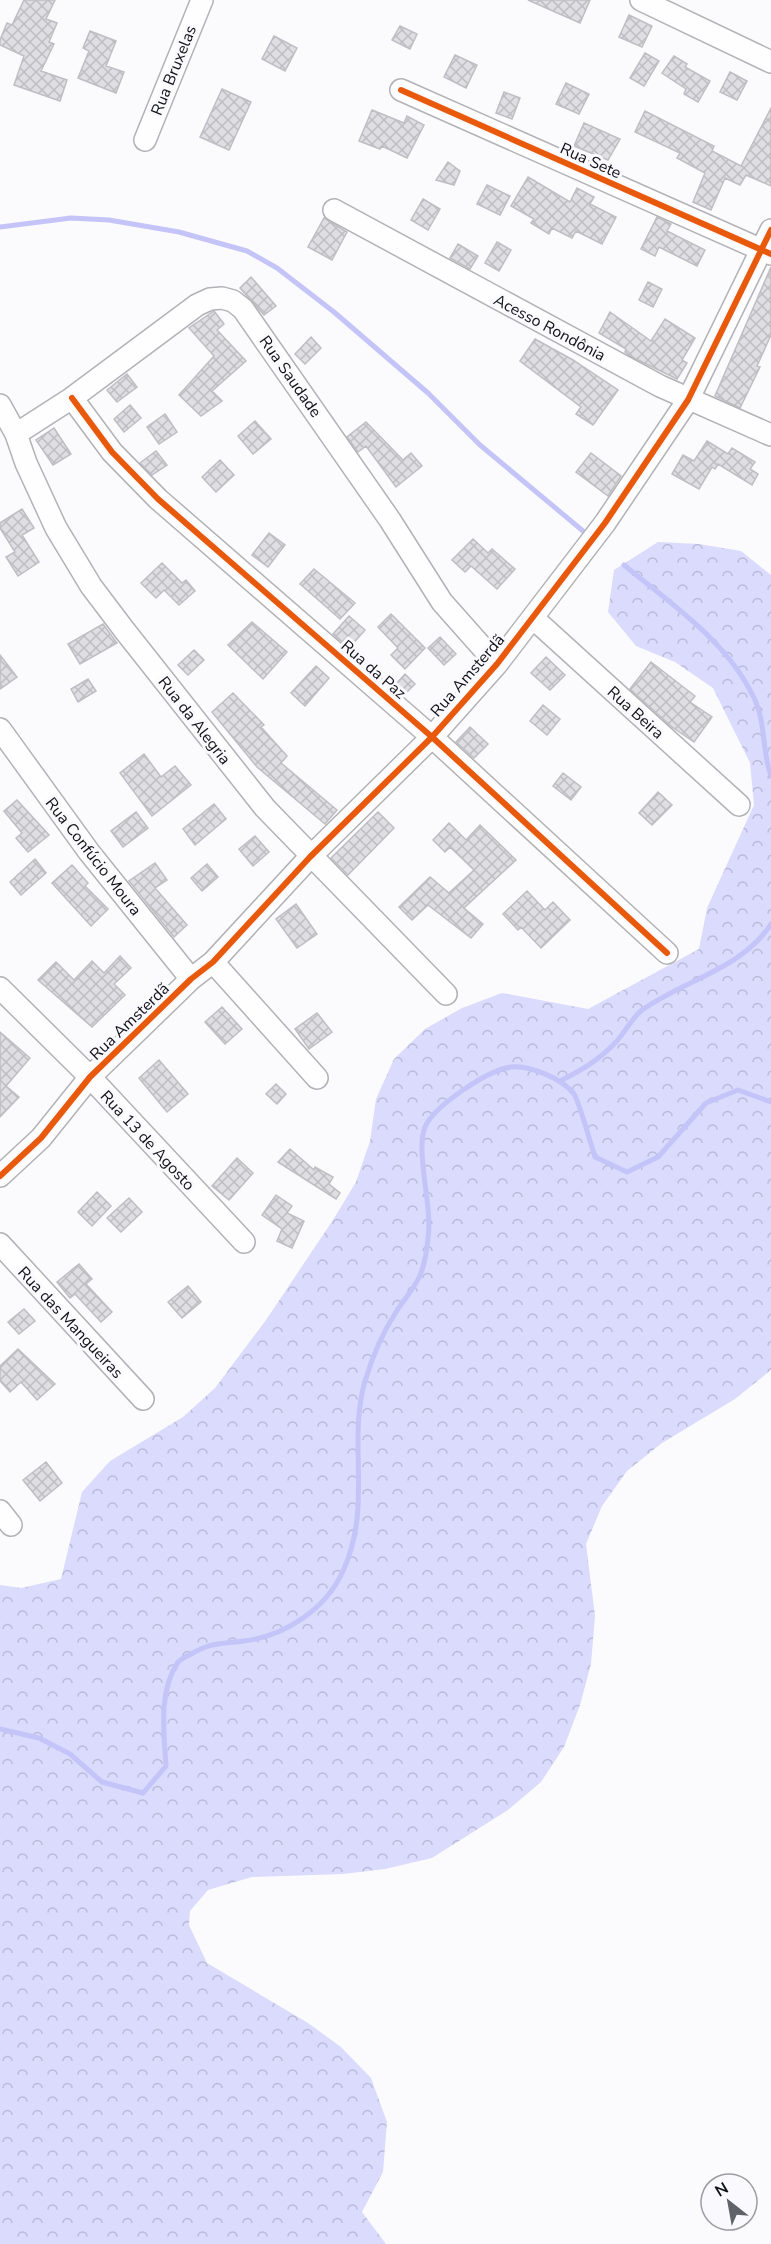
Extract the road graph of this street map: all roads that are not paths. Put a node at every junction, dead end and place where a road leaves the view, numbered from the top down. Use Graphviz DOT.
graph roads {
  1 [pos="202,0"];
  2 [pos="641,0"];
  3 [pos="771,62"];
  4 [pos="401,90"];
  5 [pos="145,140"];
  6 [pos="333,210"];
  7 [pos="771,230"];
  8 [pos="767,252"];
  9 [pos="72,398"];
  10 [pos="688,400"];
  11 [pos="0,405"];
  12 [pos="16,434"];
  13 [pos="771,435"];
  14 [pos="533,618"];
  15 [pos="497,664"];
  16 [pos="0,729"];
  17 [pos="432,737"];
  18 [pos="739,805"];
  19 [pos="310,857"];
  20 [pos="667,953"];
  21 [pos="213,962"];
  22 [pos="191,979"];
  23 [pos="0,988"];
  24 [pos="446,994"];
  25 [pos="90,1077"];
  26 [pos="316,1078"];
  27 [pos="0,1176"];
  28 [pos="244,1242"];
  29 [pos="0,1244"];
  30 [pos="143,1399"];
  1 -- 5 [label="street, Rua Bruxelas"];
  2 -- 3 [label="street"];
  4 -- 8 [label="street, Rua Sete"];
  6 -- 10 [label="street, Acesso Rondônia"];
  7 -- 8 [label="street, Rua Amsterdã"];
  8 -- 10 [label="street, Rua Amsterdã"];
  9 -- 12 [label="street, Rua Saudade"];
  9 -- 15 [label="street, Rua Saudade"];
  9 -- 17 [label="street, Rua da Paz"];
  10 -- 13 [label="street, Acesso Rondônia"];
  10 -- 14 [label="street, Rua Amsterdã"];
  11 -- 12 [label="street, Rua da Alegria"];
  12 -- 19 [label="street, Rua da Alegria"];
  14 -- 15 [label="street, Rua Amsterdã"];
  14 -- 18 [label="street, Rua Beira"];
  15 -- 17 [label="street, Rua Amsterdã"];
  16 -- 22 [label="street, Rua Confúcio Moura"];
  17 -- 19 [label="street, Rua Amsterdã"];
  17 -- 20 [label="street, Rua da Paz"];
  19 -- 21 [label="street, Rua Amsterdã"];
  19 -- 24 [label="street, Rua da Alegria"];
  21 -- 22 [label="street, Rua Amsterdã"];
  21 -- 26 [label="street"];
  22 -- 25 [label="street, Rua Amsterdã"];
  23 -- 25 [label="street, Rua 13 de Agosto"];
  25 -- 27 [label="street, Rua Amsterdã"];
  25 -- 28 [label="street, Rua 13 de Agosto"];
  29 -- 30 [label="street, Rua das Mangueiras"];
}
